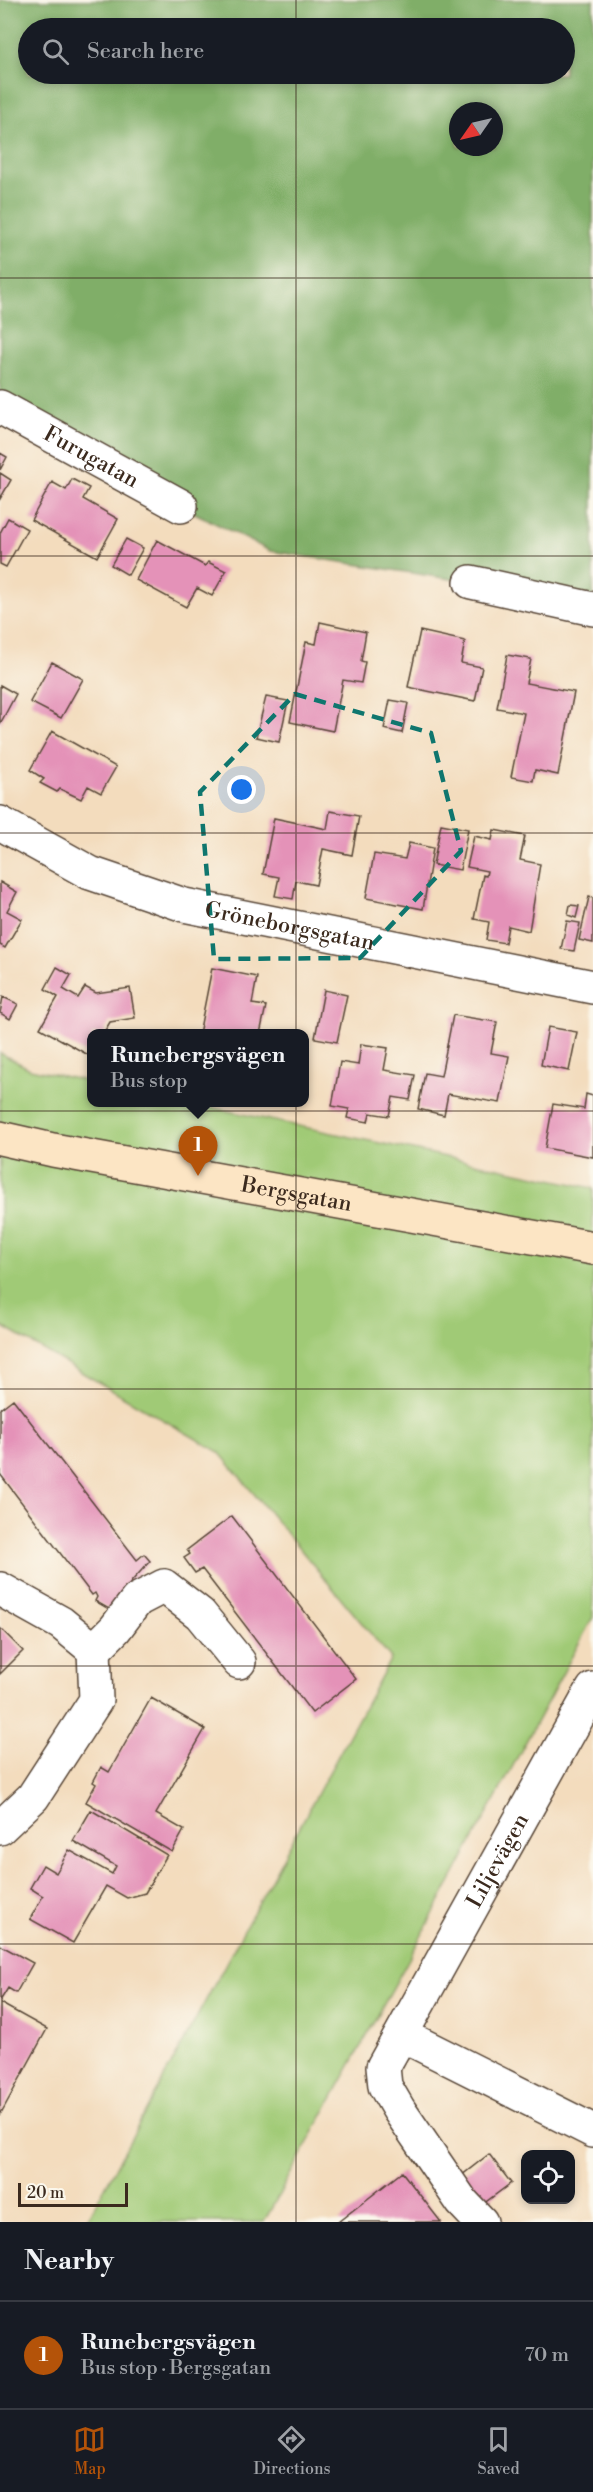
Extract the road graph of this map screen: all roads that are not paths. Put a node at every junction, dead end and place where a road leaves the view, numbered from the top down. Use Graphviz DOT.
graph roads {
  1 [pos="0,407"];
  2 [pos="181,506"];
  3 [pos="471,582"];
  4 [pos="593,609"];
  5 [pos="0,823"];
  6 [pos="593,987"];
  7 [pos="0,1138"];
  8 [pos="593,1248"];
  9 [pos="0,1588"];
  10 [pos="94,1650"];
  11 [pos="239,1662"];
  12 [pos="593,1689"];
  13 [pos="0,1828"];
  14 [pos="402,2035"];
  15 [pos="593,2131"];
  16 [pos="481,2222"];
  1 -- 2 [label="street, Furugatan"];
  3 -- 4 [label="street"];
  5 -- 6 [label="street, Gröneborgsgatan"];
  7 -- 8 [label="street, Bergsgatan"];
  9 -- 10 [label="street"];
  10 -- 11 [label="street"];
  10 -- 13 [label="street"];
  12 -- 14 [label="street, Liljevägen"];
  14 -- 15 [label="street"];
  14 -- 16 [label="street, Liljevägen"];
}
